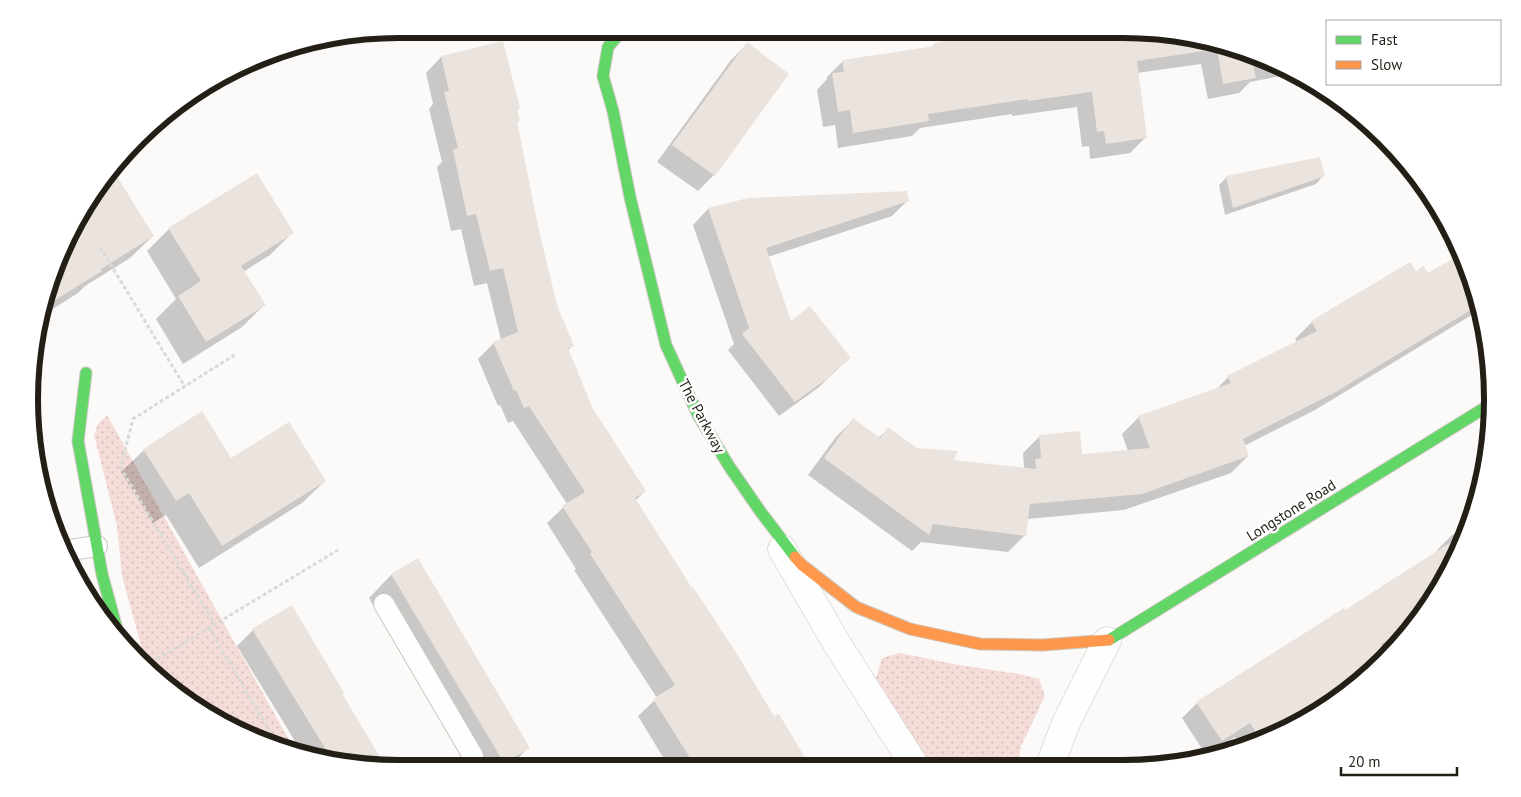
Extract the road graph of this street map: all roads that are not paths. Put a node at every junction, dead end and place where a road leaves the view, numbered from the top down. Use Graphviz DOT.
graph roads {
  1 [pos="616,38"];
  2 [pos="86,374"];
  3 [pos="1484,409"];
  4 [pos="760,511"];
  5 [pos="97,546"];
  6 [pos="71,550"];
  7 [pos="384,604"];
  8 [pos="115,622"];
  9 [pos="1107,641"];
  10 [pos="473,760"];
  11 [pos="911,760"];
  12 [pos="1052,760"];
  1 -- 4 [label="street, The Parkway"];
  2 -- 5 [label="street"];
  3 -- 9 [label="street, Longstone Road"];
  4 -- 9 [label="street"];
  4 -- 11 [label="street, The Parkway"];
  5 -- 6 [label="lane"];
  5 -- 8 [label="street"];
  7 -- 10 [label="lane"];
  9 -- 12 [label="street"];
}
